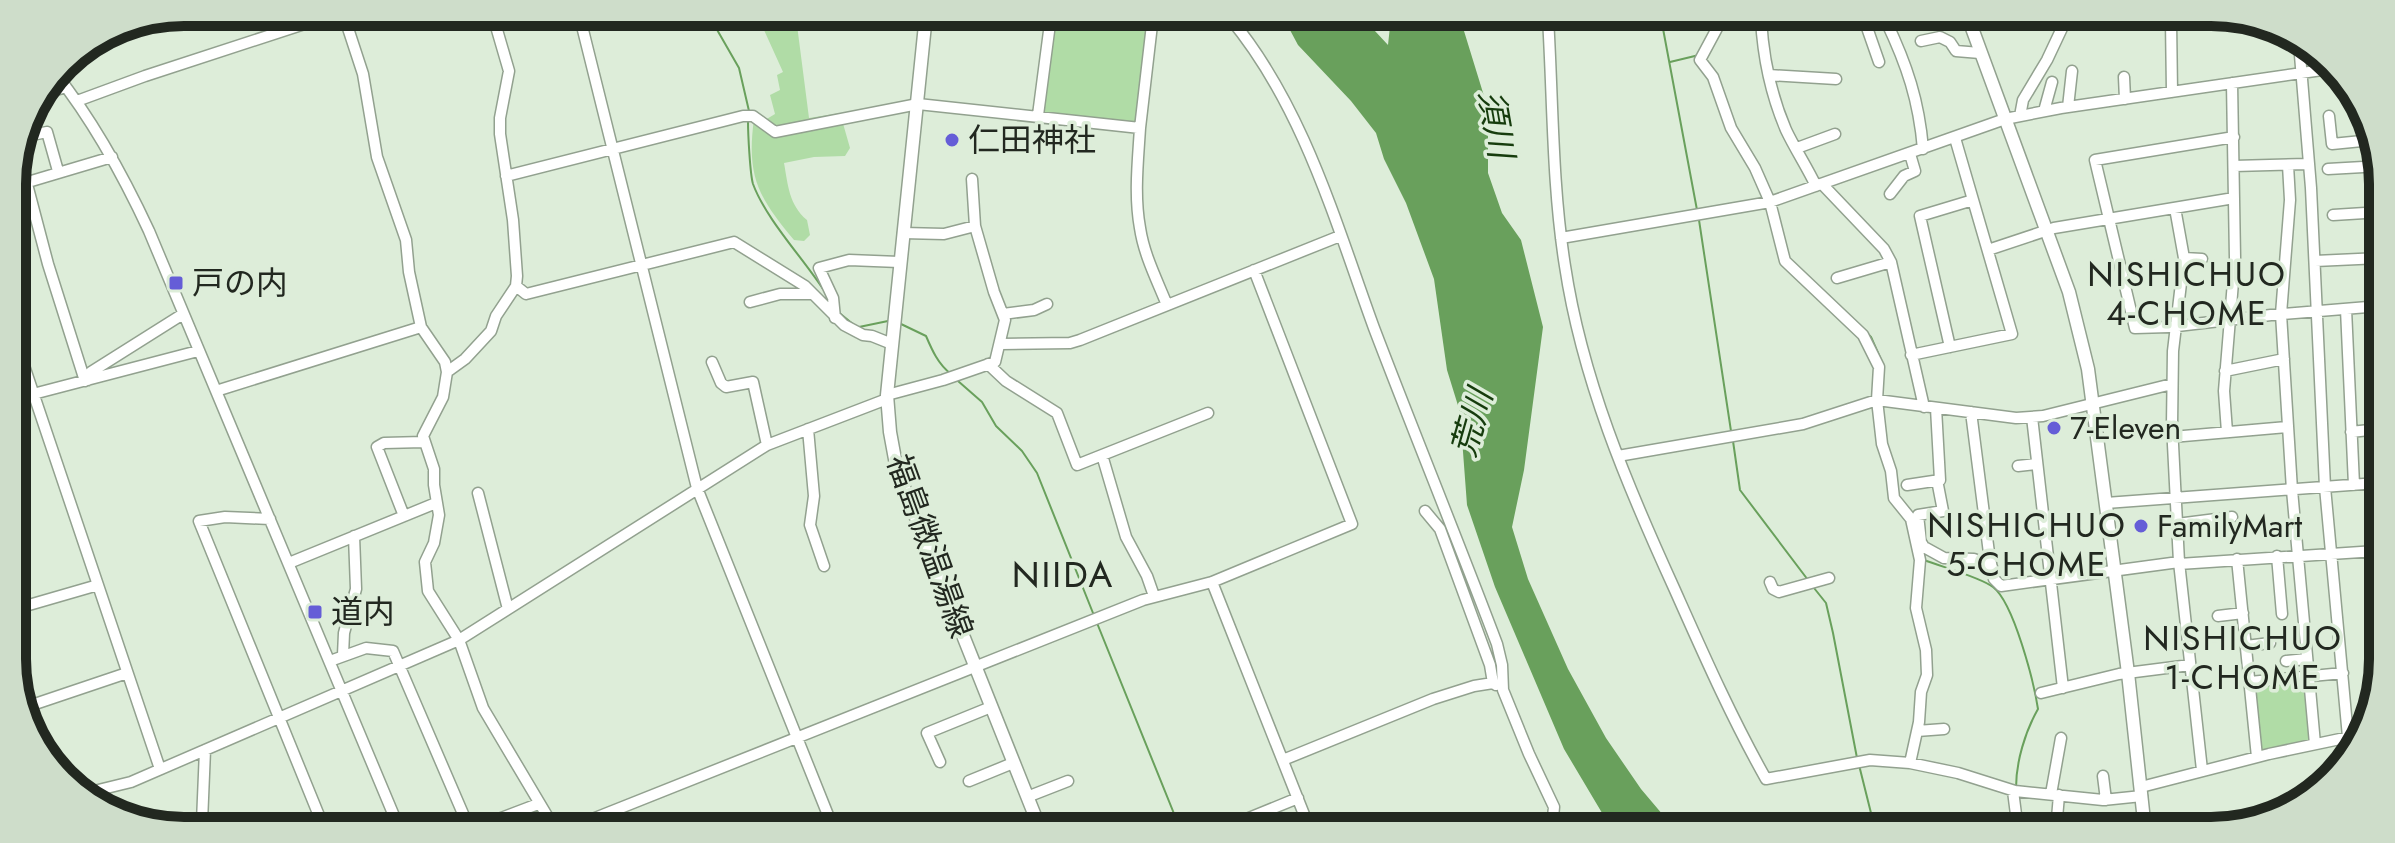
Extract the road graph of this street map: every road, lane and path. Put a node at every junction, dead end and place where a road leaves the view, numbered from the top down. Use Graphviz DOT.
graph roads {
  1 [pos="300,26"];
  2 [pos="345,26"];
  3 [pos="496,26"];
  4 [pos="582,26"];
  5 [pos="925,26"];
  6 [pos="1050,26"];
  7 [pos="1152,26"];
  8 [pos="1237,26"];
  9 [pos="1548,26"];
  10 [pos="1718,26"];
  11 [pos="1762,26"];
  12 [pos="1866,26"];
  13 [pos="1888,26"];
  14 [pos="1971,26"];
  15 [pos="2063,26"];
  16 [pos="2171,26"];
  17 [pos="1921,41"];
  18 [pos="1980,53"];
  19 [pos="2299,53"];
  20 [pos="1879,62"];
  21 [pos="2320,70"];
  22 [pos="2072,71"];
  23 [pos="2300,73"];
  24 [pos="1769,75"];
  25 [pos="2124,77"];
  26 [pos="1836,79"];
  27 [pos="2052,82"];
  28 [pos="63,83"];
  29 [pos="2232,83"];
  30 [pos="66,87"];
  31 [pos="58,89"];
  32 [pos="2172,92"];
  33 [pos="2125,99"];
  34 [pos="77,101"];
  35 [pos="918,104"];
  36 [pos="2068,107"];
  37 [pos="2044,111"];
  38 [pos="1038,115"];
  39 [pos="2020,116"];
  40 [pos="2329,116"];
  41 [pos="2005,119"];
  42 [pos="1140,128"];
  43 [pos="36,130"];
  44 [pos="1835,134"];
  45 [pos="2234,137"];
  46 [pos="1955,138"];
  47 [pos="2363,141"];
  48 [pos="1797,148"];
  49 [pos="613,149"];
  50 [pos="1923,149"];
  51 [pos="1910,154"];
  52 [pos="112,157"];
  53 [pos="2308,164"];
  54 [pos="2288,165"];
  55 [pos="2234,166"];
  56 [pos="2368,167"];
  57 [pos="2328,169"];
  58 [pos="58,171"];
  59 [pos="26,176"];
  60 [pos="506,176"];
  61 [pos="972,179"];
  62 [pos="28,182"];
  63 [pos="1819,185"];
  64 [pos="1890,194"];
  65 [pos="2234,198"];
  66 [pos="1973,200"];
  67 [pos="1773,201"];
  68 [pos="2175,208"];
  69 [pos="2369,213"];
  70 [pos="2333,215"];
  71 [pos="2109,218"];
  72 [pos="975,226"];
  73 [pos="2046,230"];
  74 [pos="903,233"];
  75 [pos="1340,236"];
  76 [pos="1561,238"];
  77 [pos="1988,250"];
  78 [pos="2184,258"];
  79 [pos="2202,259"];
  80 [pos="2369,259"];
  81 [pos="2315,261"];
  82 [pos="899,262"];
  83 [pos="1891,262"];
  84 [pos="642,265"];
  85 [pos="1254,270"];
  86 [pos="1837,278"];
  87 [pos="516,286"];
  88 [pos="813,294"];
  89 [pos="750,302"];
  90 [pos="1047,304"];
  91 [pos="1167,305"];
  92 [pos="2369,307"];
  93 [pos="2346,309"];
  94 [pos="2318,312"];
  95 [pos="183,314"];
  96 [pos="1003,314"];
  97 [pos="2281,314"];
  98 [pos="835,318"];
  99 [pos="2231,320"];
  100 [pos="2176,326"];
  101 [pos="421,327"];
  102 [pos="892,337"];
  103 [pos="1001,344"];
  104 [pos="1950,347"];
  105 [pos="198,351"];
  106 [pos="1911,355"];
  107 [pos="2284,359"];
  108 [pos="712,362"];
  109 [pos="988,364"];
  110 [pos="26,371"];
  111 [pos="2225,371"];
  112 [pos="447,372"];
  113 [pos="86,380"];
  114 [pos="2172,384"];
  115 [pos="216,391"];
  116 [pos="34,395"];
  117 [pos="26,397"];
  118 [pos="887,397"];
  119 [pos="1877,400"];
  120 [pos="2094,404"];
  121 [pos="1924,407"];
  122 [pos="1936,408"];
  123 [pos="1971,412"];
  124 [pos="1208,413"];
  125 [pos="2032,417"];
  126 [pos="2287,427"];
  127 [pos="808,429"];
  128 [pos="2369,430"];
  129 [pos="2227,432"];
  130 [pos="2351,432"];
  131 [pos="2172,437"];
  132 [pos="423,442"];
  133 [pos="767,445"];
  134 [pos="1102,455"];
  135 [pos="1618,456"];
  136 [pos="2037,464"];
  137 [pos="2018,466"];
  138 [pos="1937,480"];
  139 [pos="2369,484"];
  140 [pos="1907,485"];
  141 [pos="2354,485"];
  142 [pos="2325,487"];
  143 [pos="697,488"];
  144 [pos="2292,490"];
  145 [pos="478,493"];
  146 [pos="2175,500"];
  147 [pos="436,503"];
  148 [pos="2106,503"];
  149 [pos="1425,511"];
  150 [pos="404,516"];
  151 [pos="2232,517"];
  152 [pos="270,519"];
  153 [pos="2177,524"];
  154 [pos="354,536"];
  155 [pos="2369,550"];
  156 [pos="2333,552"];
  157 [pos="2298,555"];
  158 [pos="2277,556"];
  159 [pos="2237,559"];
  160 [pos="289,563"];
  161 [pos="2179,563"];
  162 [pos="824,566"];
  163 [pos="1992,567"];
  164 [pos="2114,569"];
  165 [pos="1829,578"];
  166 [pos="2050,579"];
  167 [pos="1212,582"];
  168 [pos="1770,582"];
  169 [pos="98,585"];
  170 [pos="1154,596"];
  171 [pos="26,606"];
  172 [pos="508,609"];
  173 [pos="2243,613"];
  174 [pos="2282,614"];
  175 [pos="2218,616"];
  176 [pos="459,640"];
  177 [pos="2270,643"];
  178 [pos="2246,646"];
  179 [pos="343,655"];
  180 [pos="2307,659"];
  181 [pos="330,661"];
  182 [pos="2286,661"];
  183 [pos="2190,665"];
  184 [pos="401,666"];
  185 [pos="975,666"];
  186 [pos="127,673"];
  187 [pos="2128,673"];
  188 [pos="2343,673"];
  189 [pos="2309,677"];
  190 [pos="2250,682"];
  191 [pos="1493,683"];
  192 [pos="2063,688"];
  193 [pos="1503,690"];
  194 [pos="342,691"];
  195 [pos="2041,693"];
  196 [pos="33,705"];
  197 [pos="991,707"];
  198 [pos="280,718"];
  199 [pos="1944,729"];
  200 [pos="2352,730"];
  201 [pos="1917,731"];
  202 [pos="797,737"];
  203 [pos="2348,737"];
  204 [pos="2061,738"];
  205 [pos="2315,744"];
  206 [pos="205,750"];
  207 [pos="2257,757"];
  208 [pos="1283,760"];
  209 [pos="940,762"];
  210 [pos="1013,763"];
  211 [pos="1910,763"];
  212 [pos="160,769"];
  213 [pos="2202,770"];
  214 [pos="2103,776"];
  215 [pos="969,781"];
  216 [pos="1068,781"];
  217 [pos="97,791"];
  218 [pos="2015,791"];
  219 [pos="2142,792"];
  220 [pos="2055,794"];
  221 [pos="1027,797"];
  222 [pos="1298,798"];
  223 [pos="2106,800"];
  224 [pos="538,804"];
  225 [pos="202,817"];
  226 [pos="320,817"];
  227 [pos="394,817"];
  228 [pos="464,817"];
  229 [pos="504,817"];
  230 [pos="547,817"];
  231 [pos="597,817"];
  232 [pos="829,817"];
  233 [pos="1035,817"];
  234 [pos="1251,817"];
  235 [pos="1305,817"];
  236 [pos="1553,817"];
  237 [pos="2017,817"];
  238 [pos="2056,817"];
  239 [pos="2144,817"];
  1 -- 34 [label="street"];
  2 -- 101 [label="street"];
  3 -- 60 [label="street"];
  4 -- 49 [label="street"];
  5 -- 35 [label="main road, 福島微温湯線"];
  6 -- 38 [label="street"];
  7 -- 42 [label="street"];
  8 -- 75 [label="street"];
  9 -- 76 [label="street"];
  10 -- 67 [label="street"];
  11 -- 24 [label="street"];
  12 -- 20 [label="street"];
  13 -- 50 [label="street"];
  14 -- 18 [label="main road"];
  15 -- 39 [label="street"];
  16 -- 32 [label="street"];
  17 -- 18 [label="street"];
  18 -- 41 [label="main road"];
  19 -- 23 [label="street"];
  21 -- 23 [label="street"];
  22 -- 36 [label="street"];
  23 -- 29 [label="street"];
  23 -- 53 [label="street"];
  24 -- 26 [label="street"];
  24 -- 48 [label="street"];
  25 -- 33 [label="street"];
  27 -- 37 [label="street"];
  28 -- 30 [label="street"];
  29 -- 32 [label="street"];
  29 -- 45 [label="street"];
  30 -- 31 [label="street"];
  30 -- 34 [label="street"];
  32 -- 33 [label="street"];
  33 -- 36 [label="street"];
  34 -- 52 [label="street"];
  35 -- 38 [label="street"];
  35 -- 49 [label="street"];
  35 -- 74 [label="main road, 福島微温湯線"];
  36 -- 37 [label="street"];
  37 -- 39 [label="street"];
  38 -- 42 [label="street"];
  39 -- 41 [label="street"];
  40 -- 47 [label="street"];
  41 -- 46 [label="street"];
  41 -- 73 [label="main road"];
  42 -- 91 [label="street"];
  43 -- 58 [label="street"];
  44 -- 48 [label="street"];
  45 -- 55 [label="street"];
  45 -- 71 [label="street"];
  46 -- 50 [label="street"];
  46 -- 66 [label="street"];
  48 -- 63 [label="street"];
  49 -- 60 [label="street"];
  49 -- 84 [label="street"];
  50 -- 51 [label="street"];
  51 -- 63 [label="street"];
  51 -- 64 [label="street"];
  52 -- 58 [label="street"];
  52 -- 95 [label="street"];
  53 -- 54 [label="street"];
  53 -- 81 [label="street"];
  54 -- 55 [label="street"];
  54 -- 97 [label="street"];
  55 -- 65 [label="street"];
  56 -- 57 [label="street"];
  58 -- 62 [label="street"];
  59 -- 62 [label="street"];
  60 -- 87 [label="street"];
  61 -- 72 [label="street"];
  62 -- 113 [label="street"];
  63 -- 67 [label="street"];
  63 -- 83 [label="street"];
  65 -- 68 [label="street"];
  65 -- 99 [label="street"];
  66 -- 77 [label="street"];
  66 -- 104 [label="street"];
  67 -- 76 [label="street"];
  67 -- 119 [label="street"];
  68 -- 71 [label="street"];
  68 -- 78 [label="street"];
  69 -- 70 [label="street"];
  71 -- 73 [label="street"];
  71 -- 100 [label="street"];
  72 -- 74 [label="street"];
  72 -- 96 [label="street"];
  73 -- 77 [label="street"];
  73 -- 120 [label="main road"];
  74 -- 82 [label="main road, 福島微温湯線"];
  75 -- 85 [label="street"];
  75 -- 193 [label="street"];
  76 -- 135 [label="street"];
  77 -- 104 [label="street"];
  78 -- 79 [label="street"];
  78 -- 100 [label="street"];
  80 -- 81 [label="street"];
  81 -- 94 [label="street"];
  82 -- 98 [label="street"];
  82 -- 102 [label="main road, 福島微温湯線"];
  83 -- 86 [label="street"];
  83 -- 106 [label="street"];
  84 -- 87 [label="street"];
  84 -- 88 [label="street"];
  84 -- 143 [label="street"];
  85 -- 91 [label="street"];
  85 -- 167 [label="street"];
  87 -- 112 [label="street"];
  88 -- 89 [label="street"];
  88 -- 98 [label="street"];
  90 -- 96 [label="street"];
  91 -- 103 [label="street"];
  92 -- 93 [label="street"];
  93 -- 94 [label="street"];
  93 -- 130 [label="street"];
  94 -- 97 [label="street"];
  94 -- 142 [label="street"];
  95 -- 105 [label="street"];
  95 -- 113 [label="street"];
  96 -- 103 [label="street"];
  97 -- 99 [label="street"];
  97 -- 107 [label="street"];
  98 -- 102 [label="street"];
  99 -- 100 [label="street"];
  99 -- 111 [label="street"];
  100 -- 114 [label="street"];
  101 -- 112 [label="street"];
  101 -- 115 [label="street"];
  102 -- 118 [label="main road, 福島微温湯線"];
  103 -- 109 [label="street"];
  104 -- 106 [label="street"];
  105 -- 113 [label="street"];
  105 -- 115 [label="street"];
  106 -- 121 [label="street"];
  107 -- 111 [label="street"];
  107 -- 126 [label="street"];
  108 -- 133 [label="street"];
  109 -- 118 [label="street"];
  109 -- 134 [label="street"];
  110 -- 116 [label="street"];
  111 -- 129 [label="street"];
  112 -- 132 [label="street"];
  113 -- 116 [label="street"];
  114 -- 120 [label="street"];
  114 -- 131 [label="street"];
  115 -- 152 [label="street"];
  116 -- 117 [label="street"];
  116 -- 169 [label="street"];
  118 -- 127 [label="street"];
  118 -- 185 [label="main road, 福島微温湯線"];
  119 -- 121 [label="street"];
  119 -- 135 [label="street"];
  119 -- 201 [label="street"];
  120 -- 125 [label="street"];
  120 -- 148 [label="main road"];
  121 -- 122 [label="street"];
  122 -- 123 [label="street"];
  122 -- 138 [label="street"];
  123 -- 125 [label="street"];
  123 -- 163 [label="street"];
  124 -- 134 [label="street"];
  125 -- 136 [label="street"];
  126 -- 129 [label="street"];
  126 -- 144 [label="street"];
  127 -- 133 [label="street"];
  127 -- 162 [label="street"];
  128 -- 130 [label="street"];
  129 -- 131 [label="street"];
  130 -- 141 [label="street"];
  131 -- 146 [label="street"];
  132 -- 147 [label="street"];
  132 -- 150 [label="street"];
  133 -- 143 [label="street"];
  134 -- 170 [label="street"];
  135 -- 211 [label="street"];
  136 -- 137 [label="street"];
  136 -- 166 [label="street"];
  138 -- 140 [label="street"];
  138 -- 163 [label="street"];
  139 -- 141 [label="street"];
  141 -- 142 [label="street"];
  142 -- 144 [label="street"];
  142 -- 156 [label="street"];
  143 -- 172 [label="street"];
  143 -- 202 [label="street"];
  144 -- 146 [label="street"];
  144 -- 157 [label="street"];
  145 -- 172 [label="street"];
  146 -- 148 [label="street"];
  146 -- 153 [label="street"];
  147 -- 150 [label="street"];
  147 -- 176 [label="street"];
  148 -- 164 [label="main road"];
  149 -- 191 [label="street"];
  150 -- 154 [label="street"];
  151 -- 153 [label="street"];
  152 -- 160 [label="street"];
  152 -- 198 [label="street"];
  153 -- 161 [label="street"];
  154 -- 160 [label="street"];
  154 -- 179 [label="street"];
  155 -- 156 [label="street"];
  156 -- 157 [label="street"];
  156 -- 188 [label="street"];
  157 -- 158 [label="street"];
  157 -- 180 [label="street"];
  158 -- 159 [label="street"];
  158 -- 174 [label="street"];
  159 -- 161 [label="street"];
  159 -- 173 [label="street"];
  160 -- 181 [label="street"];
  161 -- 164 [label="street"];
  161 -- 183 [label="street"];
  163 -- 166 [label="street"];
  164 -- 166 [label="street"];
  164 -- 187 [label="main road"];
  165 -- 168 [label="street"];
  166 -- 192 [label="street"];
  167 -- 170 [label="street"];
  167 -- 208 [label="street"];
  169 -- 171 [label="street"];
  169 -- 186 [label="street"];
  170 -- 185 [label="street"];
  172 -- 176 [label="street"];
  173 -- 175 [label="street"];
  173 -- 178 [label="street"];
  176 -- 184 [label="street"];
  176 -- 224 [label="street"];
  177 -- 178 [label="street"];
  178 -- 190 [label="street"];
  179 -- 181 [label="street"];
  179 -- 184 [label="street"];
  180 -- 182 [label="street"];
  180 -- 189 [label="street"];
  181 -- 194 [label="street"];
  183 -- 187 [label="street"];
  183 -- 213 [label="street"];
  184 -- 194 [label="street"];
  184 -- 228 [label="street"];
  185 -- 197 [label="main road, 福島微温湯線"];
  185 -- 202 [label="street"];
  186 -- 196 [label="street"];
  186 -- 212 [label="street"];
  187 -- 192 [label="street"];
  187 -- 219 [label="main road"];
  188 -- 189 [label="street"];
  188 -- 200 [label="street"];
  189 -- 190 [label="street"];
  189 -- 205 [label="street"];
  190 -- 207 [label="street"];
  191 -- 193 [label="street"];
  191 -- 208 [label="street"];
  192 -- 195 [label="street"];
  193 -- 236 [label="street"];
  194 -- 198 [label="street"];
  194 -- 227 [label="street"];
  197 -- 209 [label="street"];
  197 -- 210 [label="main road, 福島微温湯線"];
  198 -- 206 [label="street"];
  198 -- 226 [label="street"];
  199 -- 201 [label="street"];
  201 -- 211 [label="street"];
  202 -- 231 [label="street"];
  202 -- 232 [label="street"];
  203 -- 205 [label="street"];
  204 -- 220 [label="street"];
  205 -- 207 [label="street"];
  206 -- 212 [label="street"];
  206 -- 225 [label="street"];
  207 -- 213 [label="street"];
  208 -- 222 [label="street"];
  210 -- 215 [label="street"];
  210 -- 221 [label="main road, 福島微温湯線"];
  211 -- 218 [label="street"];
  212 -- 217 [label="street"];
  213 -- 219 [label="street"];
  214 -- 223 [label="street"];
  216 -- 221 [label="street"];
  218 -- 220 [label="street"];
  218 -- 237 [label="street"];
  219 -- 223 [label="street"];
  219 -- 239 [label="main road"];
  220 -- 223 [label="street"];
  220 -- 238 [label="street"];
  221 -- 233 [label="main road, 福島微温湯線"];
  222 -- 234 [label="street"];
  222 -- 235 [label="street"];
  224 -- 229 [label="street"];
  224 -- 230 [label="street"];
}
